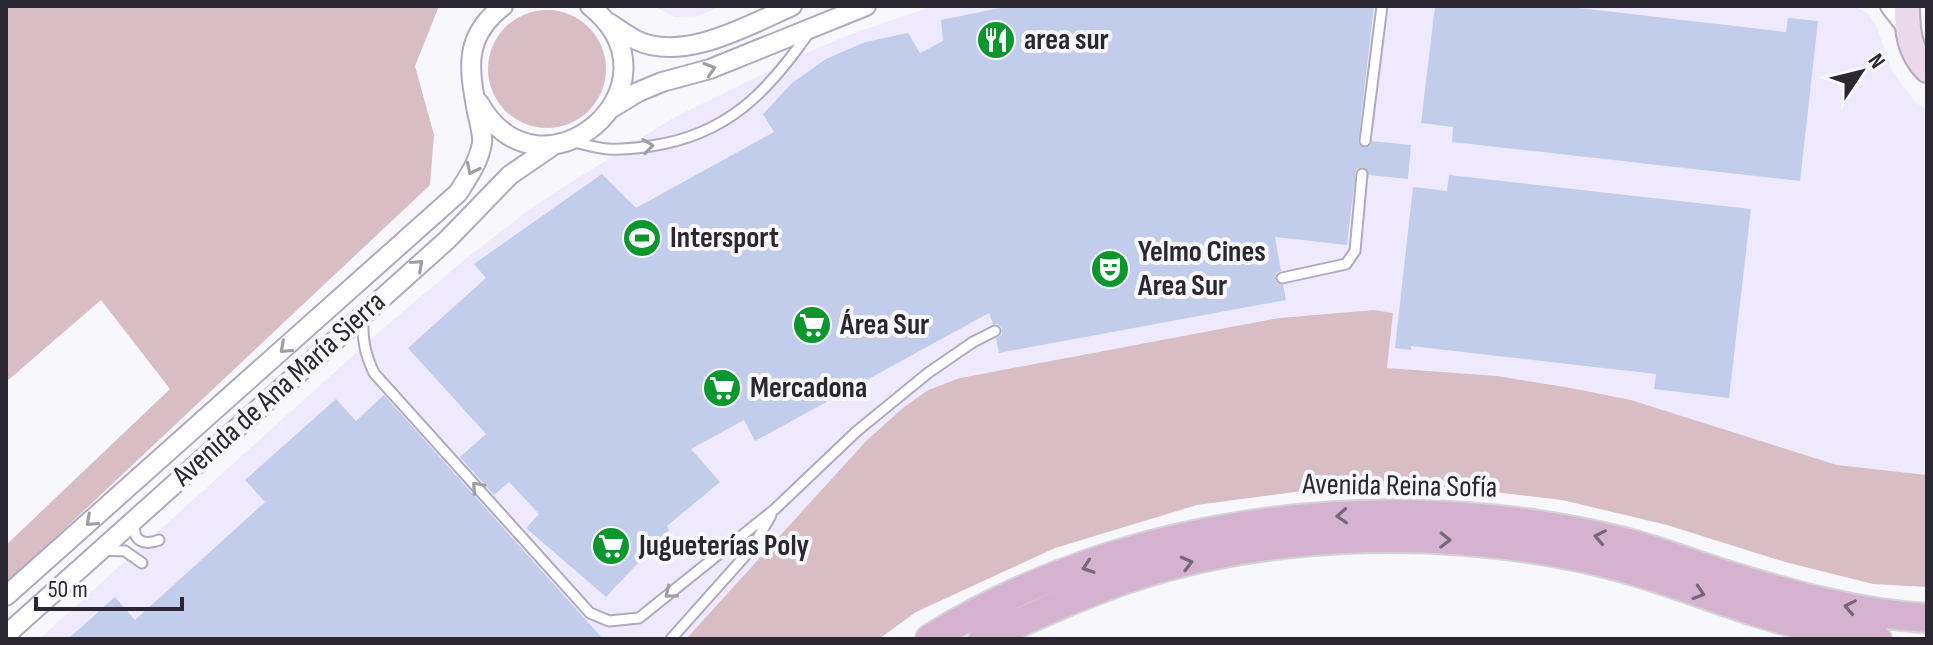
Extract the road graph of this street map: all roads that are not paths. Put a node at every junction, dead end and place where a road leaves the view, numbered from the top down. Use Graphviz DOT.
graph roads {
  1 [pos="503,6"];
  2 [pos="590,6"];
  3 [pos="792,6"];
  4 [pos="866,6"];
  5 [pos="1382,6"];
  6 [pos="1890,6"];
  7 [pos="489,14"];
  8 [pos="1907,17"];
  9 [pos="606,21"];
  10 [pos="814,26"];
  11 [pos="1927,70"];
  12 [pos="474,94"];
  13 [pos="612,108"];
  14 [pos="1365,141"];
  15 [pos="562,143"];
  16 [pos="1362,174"];
  17 [pos="1282,278"];
  18 [pos="363,315"];
  19 [pos="995,331"];
  20 [pos="775,509"];
  21 [pos="136,517"];
  22 [pos="159,540"];
  23 [pos="99,549"];
  24 [pos="142,563"];
  25 [pos="6,596"];
  26 [pos="1927,618"];
  27 [pos="6,635"];
  28 [pos="671,639"];
  29 [pos="930,639"];
  30 [pos="983,639"];
  31 [pos="1877,639"];
  1 -- 7 [label="street, Avenida de Ana María Sierra"];
  2 -- 9 [label="street"];
  3 -- 9 [label="street"];
  4 -- 10 [label="street, Avenida de Ana María Sierra"];
  5 -- 14 [label="lane"];
  6 -- 8 [label="street"];
  7 -- 12 [label="street, Avenida de Ana María Sierra"];
  8 -- 11 [label="street"];
  9 -- 13 [label="street"];
  13 -- 10 [label="street, Avenida de Ana María Sierra, one-way"];
  15 -- 10 [label="lane, one-way"];
  12 -- 15 [label="street"];
  12 -- 25 [label="street, Avenida de Ana María Sierra, one-way"];
  13 -- 15 [label="street, Avenida de Ana María Sierra"];
  18 -- 15 [label="street, Avenida de Ana María Sierra, one-way"];
  16 -- 17 [label="lane"];
  20 -- 18 [label="lane, one-way"];
  18 -- 21 [label="street, Avenida de Ana María Sierra"];
  19 -- 20 [label="lane"];
  20 -- 28 [label="lane"];
  21 -- 22 [label="lane"];
  21 -- 23 [label="street, Avenida de Ana María Sierra"];
  23 -- 24 [label="lane"];
  23 -- 27 [label="street, Avenida de Ana María Sierra"];
  26 -- 29 [label="main road, Avenida Reina Sofía, one-way"];
  30 -- 31 [label="main road, Avenida Reina Sofía, one-way"];
}
